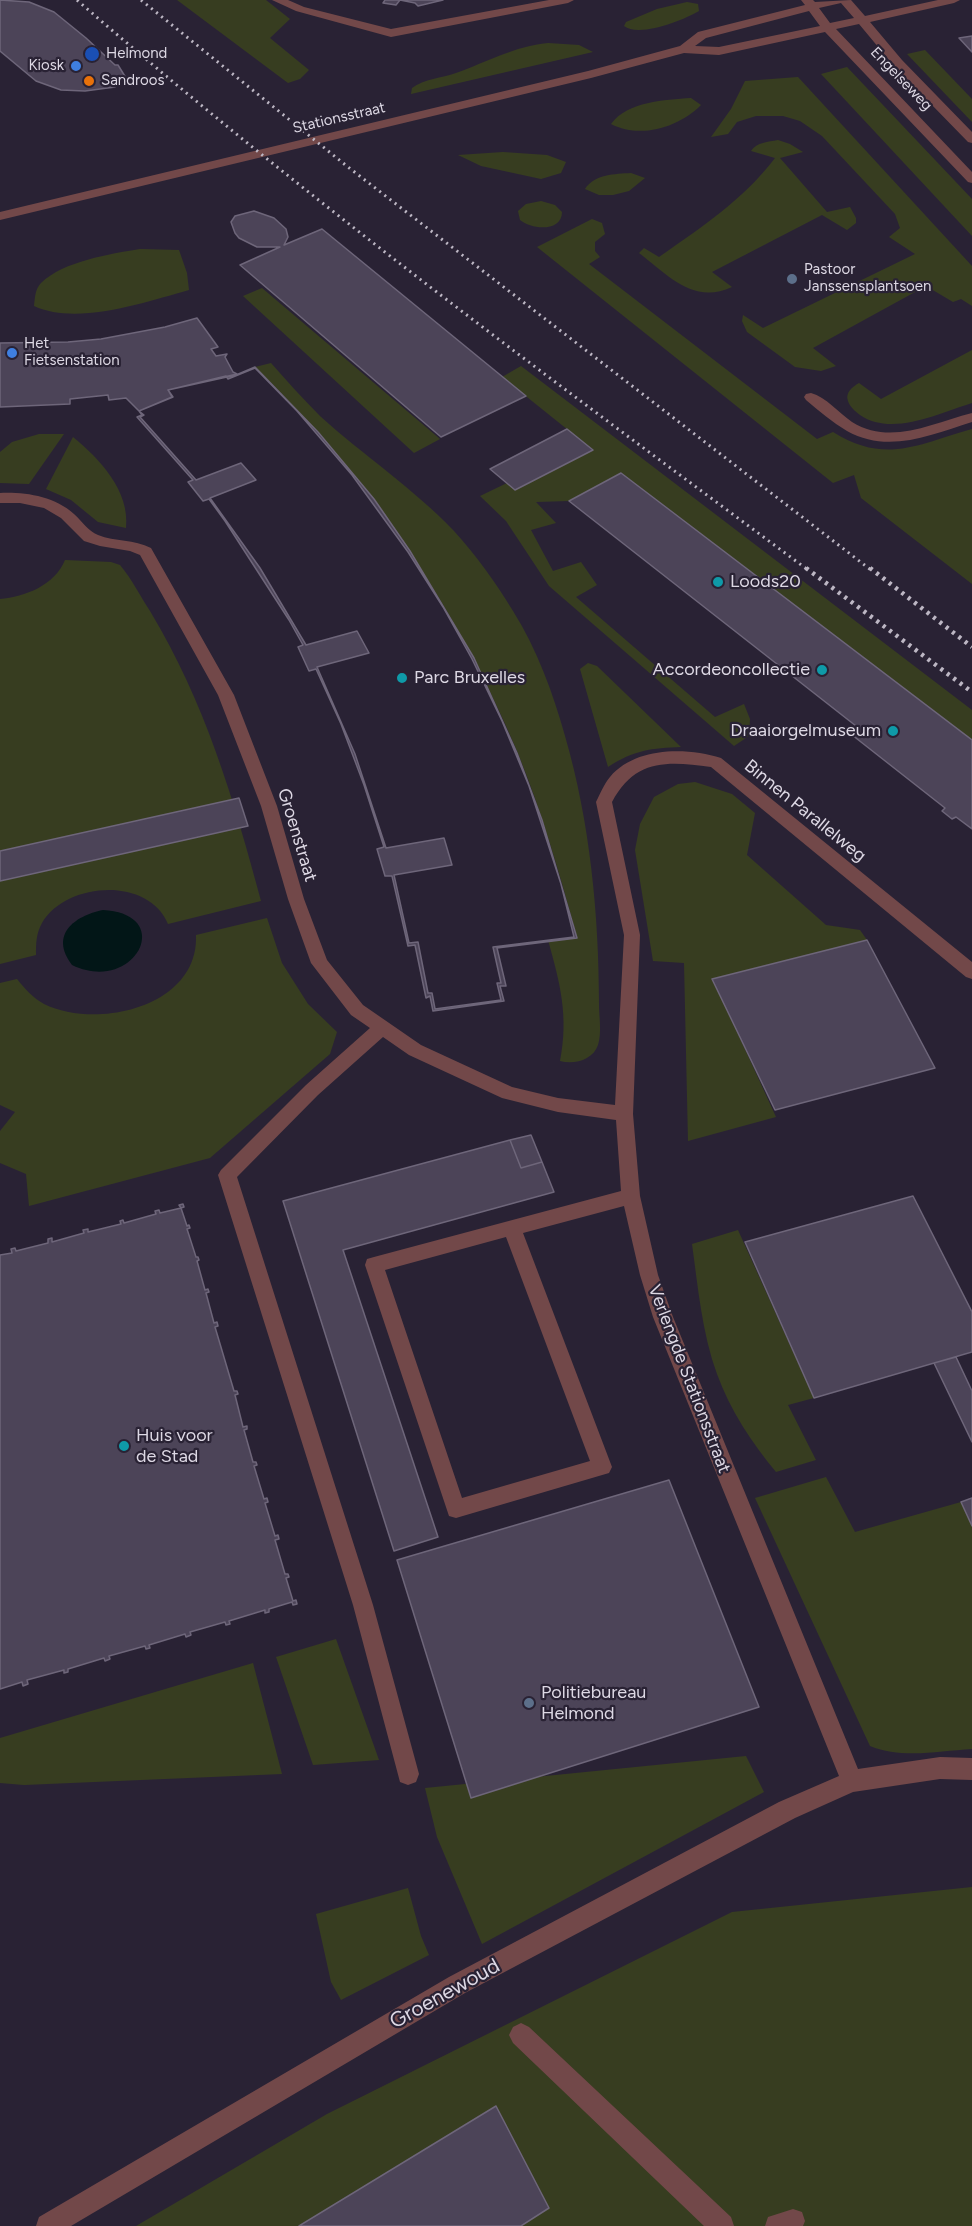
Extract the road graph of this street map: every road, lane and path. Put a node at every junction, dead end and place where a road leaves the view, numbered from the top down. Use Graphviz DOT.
graph roads {
  1 [pos="278,0"];
  2 [pos="568,0"];
  3 [pos="840,0"];
  4 [pos="844,0"];
  5 [pos="954,0"];
  6 [pos="810,3"];
  7 [pos="861,20"];
  8 [pos="828,27"];
  9 [pos="684,50"];
  10 [pos="972,139"];
  11 [pos="972,179"];
  12 [pos="0,216"];
  13 [pos="811,397"];
  14 [pos="972,417"];
  15 [pos="0,498"];
  16 [pos="604,801"];
  17 [pos="972,972"];
  18 [pos="381,1028"];
  19 [pos="624,1114"];
  20 [pos="631,1196"];
  21 [pos="512,1228"];
  22 [pos="972,1768"];
  23 [pos="408,1774"];
  24 [pos="852,1781"];
  25 [pos="520,2035"];
  26 [pos="48,2226"];
  27 [pos="722,2226"];
  1 -- 2 [label="street"];
  3 -- 6 [label="street, Stationsstraat"];
  4 -- 7 [label="street, Engelseweg"];
  5 -- 7 [label="street, Stationsstraat"];
  6 -- 8 [label="street, Engelseweg"];
  6 -- 9 [label="street, Stationsstraat"];
  7 -- 8 [label="street, Stationsstraat"];
  7 -- 10 [label="street, Engelseweg"];
  8 -- 9 [label="street, Stationsstraat"];
  8 -- 11 [label="street, Engelseweg"];
  9 -- 12 [label="street, Stationsstraat"];
  13 -- 14 [label="street"];
  15 -- 18 [label="street, Groenstraat"];
  16 -- 17 [label="street, Binnen Parallelweg"];
  16 -- 19 [label="street, Verlengde Stationsstraat"];
  18 -- 19 [label="street, Groenstraat"];
  18 -- 23 [label="street"];
  19 -- 20 [label="street, Verlengde Stationsstraat"];
  20 -- 21 [label="street"];
  20 -- 24 [label="street, Verlengde Stationsstraat"];
  21 -- 21 [label="street"];
  22 -- 24 [label="street"];
  24 -- 26 [label="street, Groenewoud"];
  25 -- 27 [label="street"];
}
